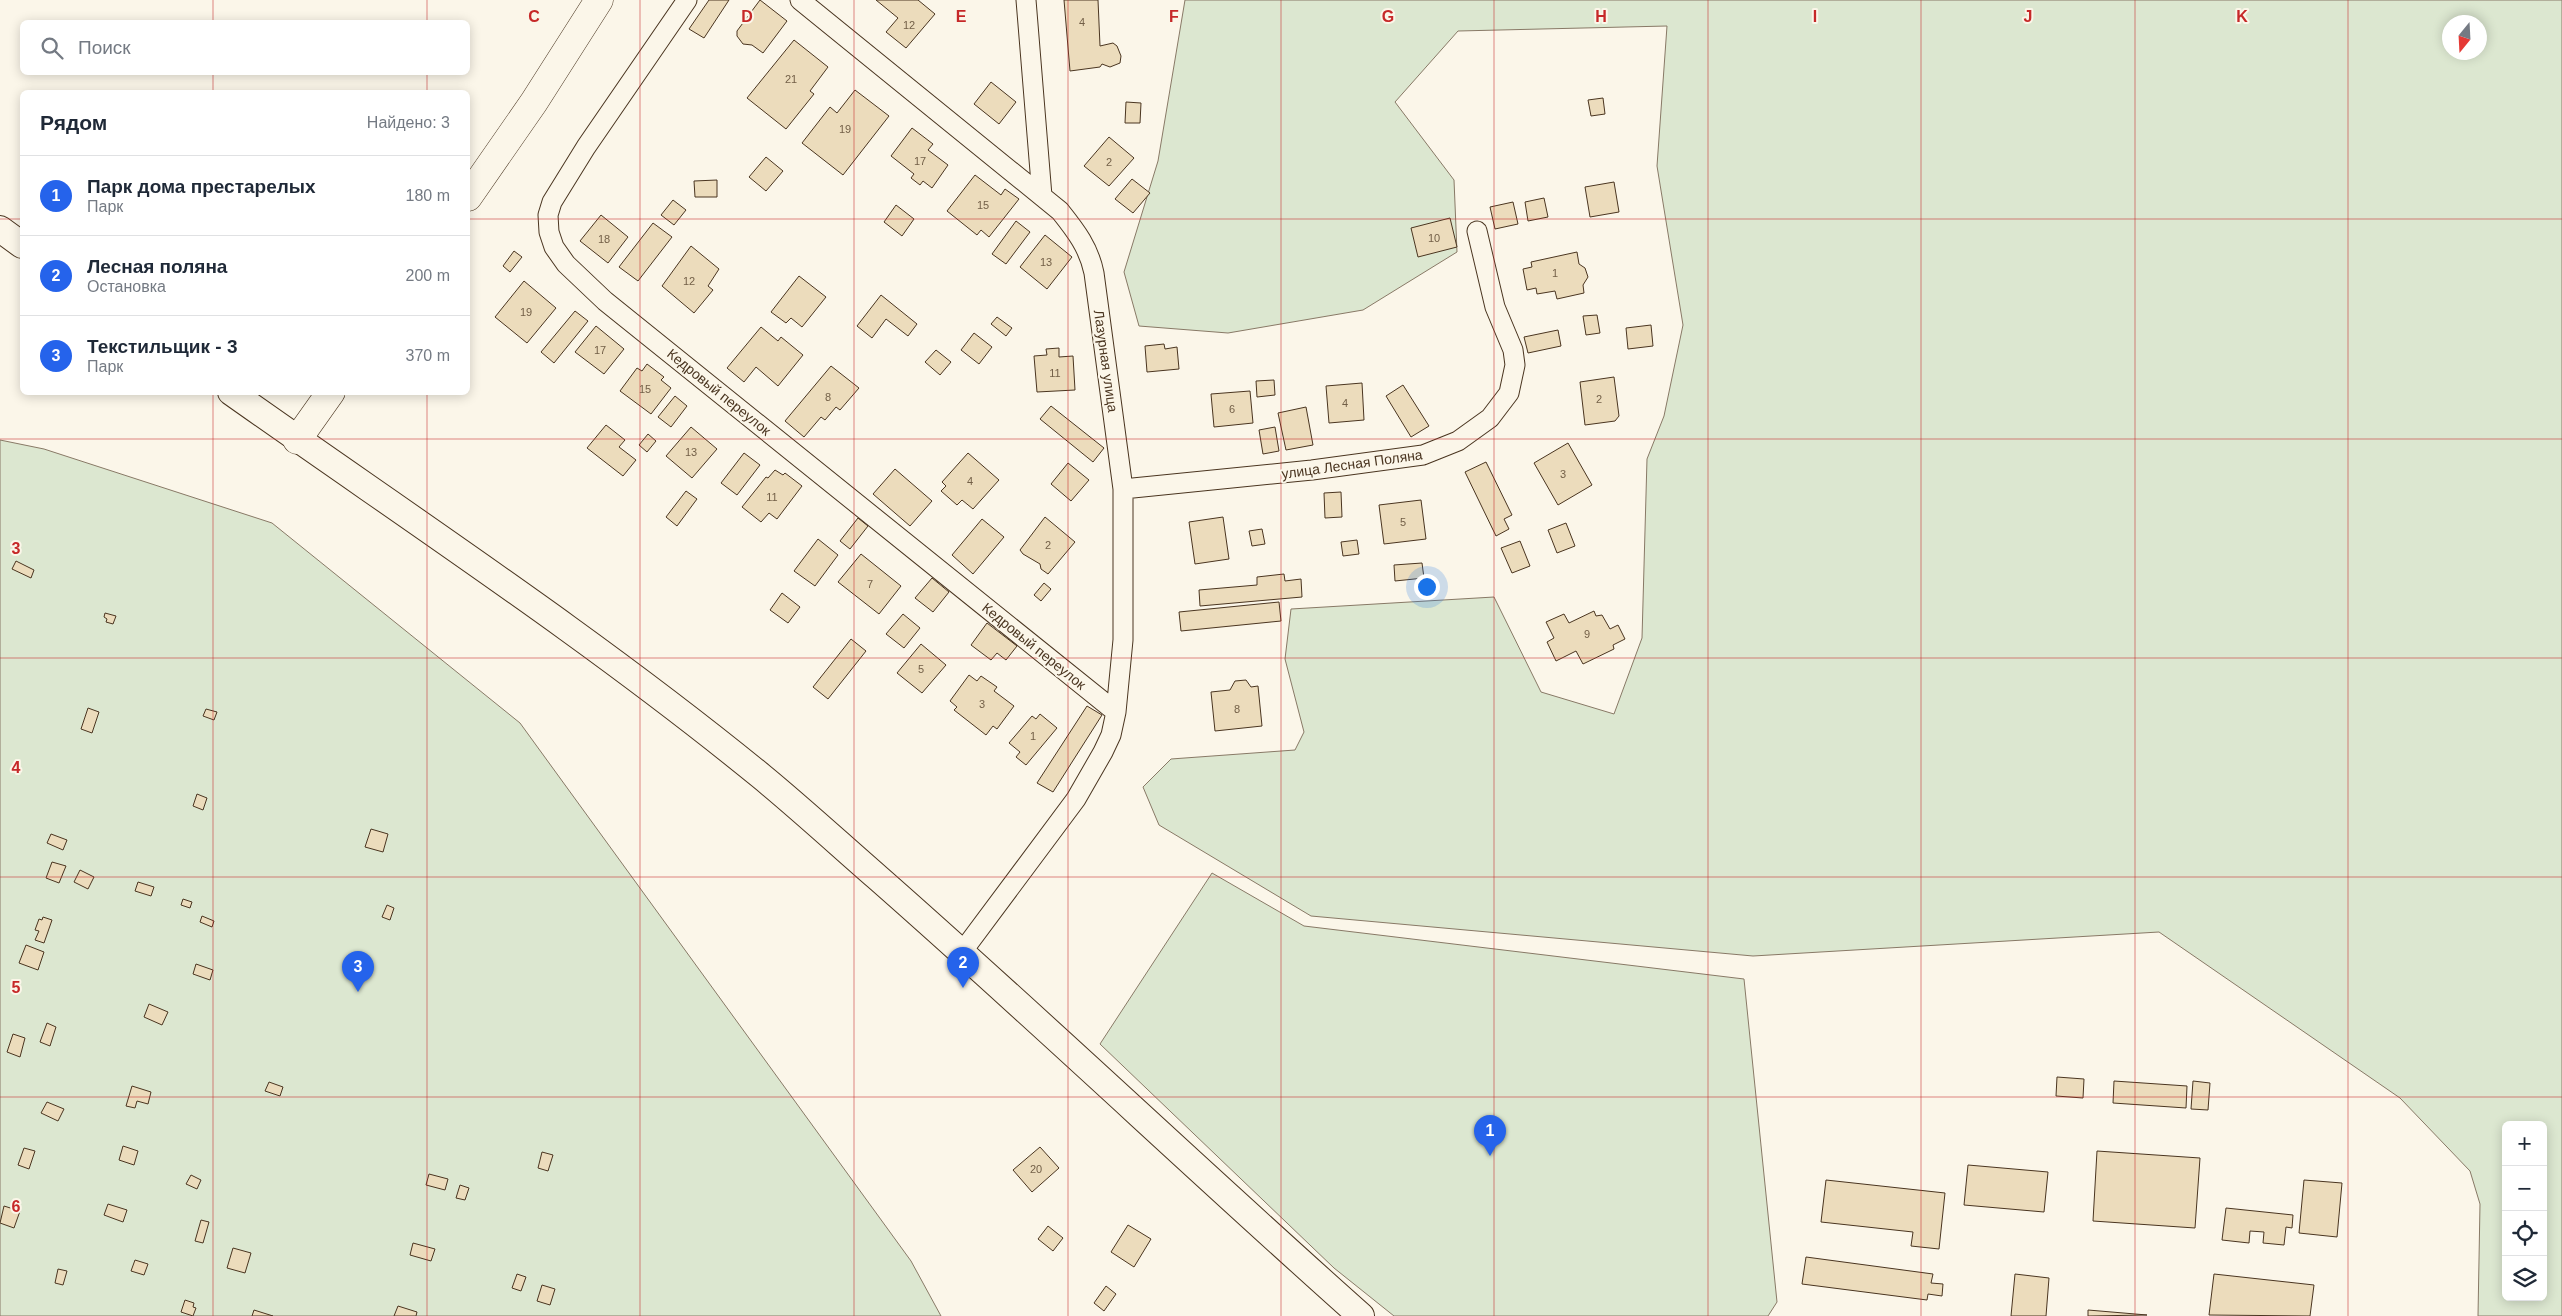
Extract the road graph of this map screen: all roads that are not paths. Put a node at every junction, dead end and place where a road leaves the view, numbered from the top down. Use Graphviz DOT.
graph roads {
  1 [pos="600,0"];
  2 [pos="687,0"];
  3 [pos="800,0"];
  4 [pos="1026,0"];
  5 [pos="470,194"];
  6 [pos="1042,196"];
  7 [pos="0,229"];
  8 [pos="1478,231"];
  9 [pos="20,244"];
  10 [pos="235,395"];
  11 [pos="329,395"];
  12 [pos="298,440"];
  13 [pos="1123,490"];
  14 [pos="1116,712"];
  15 [pos="962,952"];
  16 [pos="1361,1316"];
  1 -- 5 [label="highway"];
  2 -- 14 [label="street, Кедровый переулок"];
  3 -- 6 [label="street, Лазурная улица"];
  4 -- 6 [label="street"];
  6 -- 13 [label="street, Лазурная улица"];
  7 -- 9 [label="main road"];
  8 -- 13 [label="street, улица Лесная Поляна"];
  10 -- 12 [label="main road"];
  11 -- 12 [label="highway"];
  12 -- 15 [label="main road"];
  13 -- 14 [label="street, Лазурная улица"];
  14 -- 15 [label="street, Лазурная улица"];
  15 -- 16 [label="main road"];
}
